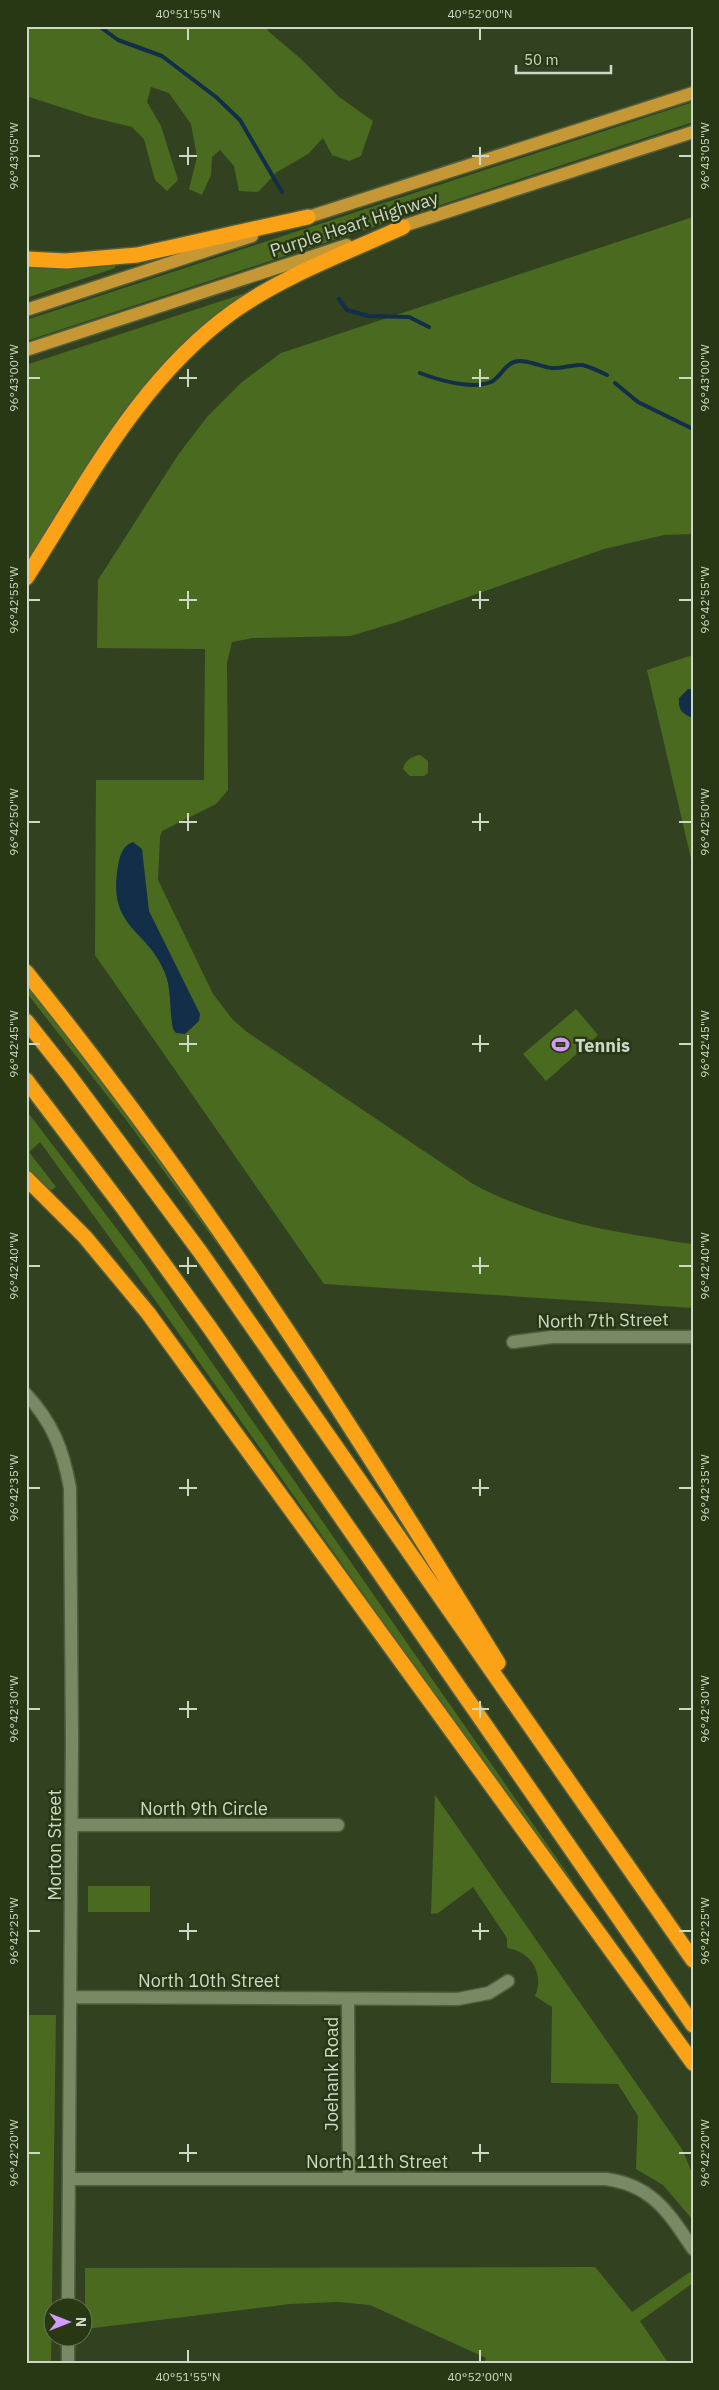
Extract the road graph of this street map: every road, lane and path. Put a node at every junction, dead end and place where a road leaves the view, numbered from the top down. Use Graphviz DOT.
graph roads {
  1 [pos="693,93"];
  2 [pos="693,132"];
  3 [pos="308,217"];
  4 [pos="403,227"];
  5 [pos="26,258"];
  6 [pos="26,310"];
  7 [pos="26,350"];
  8 [pos="26,578"];
  9 [pos="26,972"];
  10 [pos="26,1021"];
  11 [pos="26,1080"];
  12 [pos="26,1178"];
  13 [pos="693,1337"];
  14 [pos="513,1342"];
  15 [pos="26,1394"];
  16 [pos="578,1794"];
  17 [pos="71,1825"];
  18 [pos="338,1825"];
  19 [pos="693,1960"];
  20 [pos="508,1981"];
  21 [pos="70,1997"];
  22 [pos="348,1999"];
  23 [pos="693,2024"];
  24 [pos="693,2063"];
  25 [pos="69,2179"];
  26 [pos="348,2179"];
  27 [pos="693,2248"];
  28 [pos="68,2298"];
  29 [pos="68,2348"];
  30 [pos="68,2364"];
  1 -- 3 [label="main road, Purple Heart Highway"];
  2 -- 4 [label="main road, Purple Heart Highway"];
  3 -- 5 [label="highway"];
  3 -- 6 [label="main road, Purple Heart Highway"];
  4 -- 7 [label="main road, Purple Heart Highway"];
  4 -- 8 [label="highway"];
  9 -- 16 [label="highway"];
  10 -- 16 [label="highway"];
  11 -- 23 [label="highway"];
  12 -- 24 [label="highway"];
  13 -- 14 [label="street, North 7th Street"];
  15 -- 17 [label="street, Morton Street"];
  16 -- 19 [label="highway"];
  17 -- 18 [label="street, North 9th Circle"];
  17 -- 21 [label="street, Morton Street"];
  20 -- 22 [label="street, North 10th Street"];
  21 -- 22 [label="street, North 10th Street"];
  21 -- 25 [label="street, Morton Street"];
  22 -- 26 [label="street, Joehank Road"];
  25 -- 26 [label="street, North 11th Street"];
  25 -- 28 [label="street, Morton Street"];
  26 -- 27 [label="street, North 11th Street"];
  29 -- 30 [label="street"];
}
